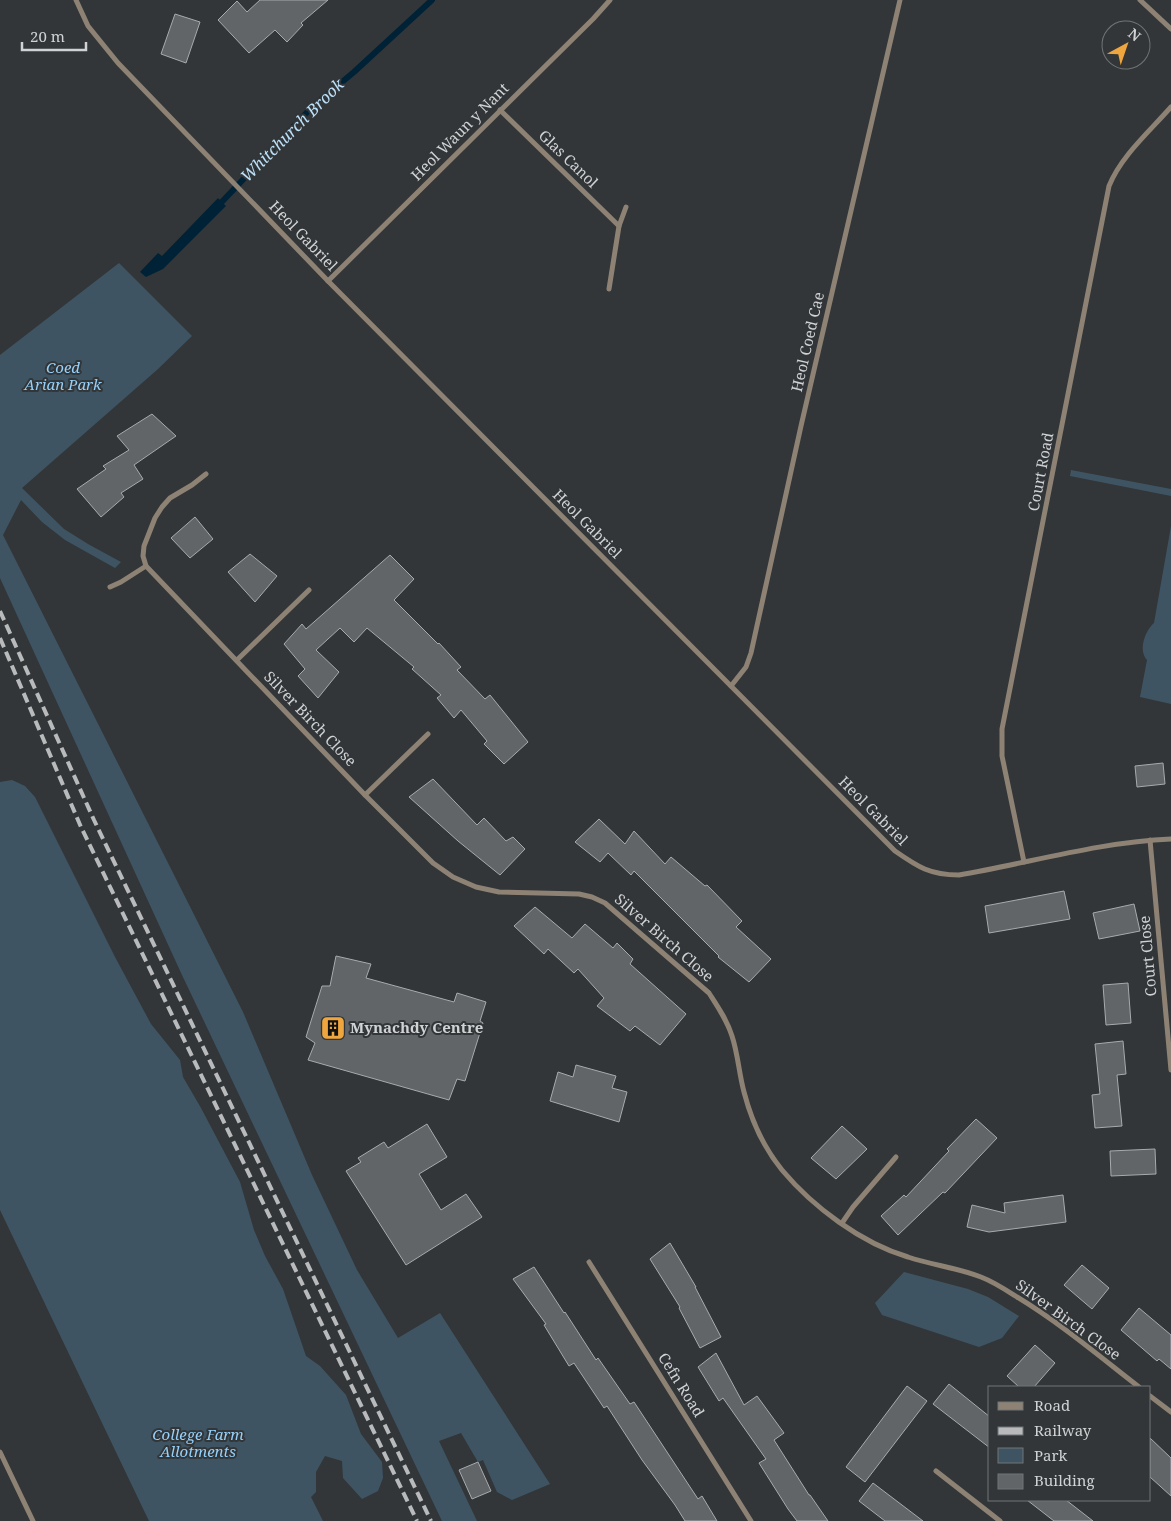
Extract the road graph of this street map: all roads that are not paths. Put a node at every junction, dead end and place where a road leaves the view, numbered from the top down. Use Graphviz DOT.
graph roads {
  1 [pos="76,0"];
  2 [pos="610,0"];
  3 [pos="900,0"];
  4 [pos="1140,0"];
  5 [pos="1171,29"];
  6 [pos="1171,107"];
  7 [pos="500,110"];
  8 [pos="626,207"];
  9 [pos="619,226"];
  10 [pos="328,281"];
  11 [pos="609,289"];
  12 [pos="206,474"];
  13 [pos="146,566"];
  14 [pos="110,587"];
  15 [pos="309,590"];
  16 [pos="237,660"];
  17 [pos="731,686"];
  18 [pos="428,734"];
  19 [pos="365,795"];
  20 [pos="1171,839"];
  21 [pos="1150,840"];
  22 [pos="1024,862"];
  23 [pos="1171,1070"];
  24 [pos="896,1157"];
  25 [pos="842,1223"];
  26 [pos="589,1262"];
  27 [pos="1138,1386"];
  28 [pos="1151,1397"];
  29 [pos="1171,1412"];
  30 [pos="0,1452"];
  31 [pos="936,1471"];
  32 [pos="33,1521"];
  33 [pos="751,1521"];
  34 [pos="1000,1521"];
  1 -- 10 [label="street, Heol Gabriel"];
  2 -- 7 [label="street, Heol Waun y Nant"];
  3 -- 17 [label="street, Heol Coed Cae"];
  4 -- 5 [label="street"];
  6 -- 22 [label="street, Court Road"];
  7 -- 9 [label="street, Glas Canol"];
  7 -- 10 [label="street, Heol Waun y Nant"];
  8 -- 9 [label="street"];
  9 -- 11 [label="street"];
  10 -- 17 [label="street, Heol Gabriel"];
  12 -- 13 [label="street"];
  13 -- 14 [label="street"];
  13 -- 16 [label="street, Silver Birch Close"];
  15 -- 16 [label="street"];
  16 -- 19 [label="street, Silver Birch Close"];
  17 -- 22 [label="street, Heol Gabriel"];
  18 -- 19 [label="street"];
  19 -- 25 [label="street, Silver Birch Close"];
  20 -- 21 [label="street, Heol Gabriel"];
  21 -- 22 [label="street, Heol Gabriel"];
  21 -- 23 [label="street, Court Close"];
  24 -- 25 [label="street"];
  25 -- 27 [label="street, Silver Birch Close"];
  26 -- 33 [label="street, Cefn Road"];
  28 -- 29 [label="street"];
  30 -- 32 [label="street"];
  31 -- 34 [label="street"];
}
